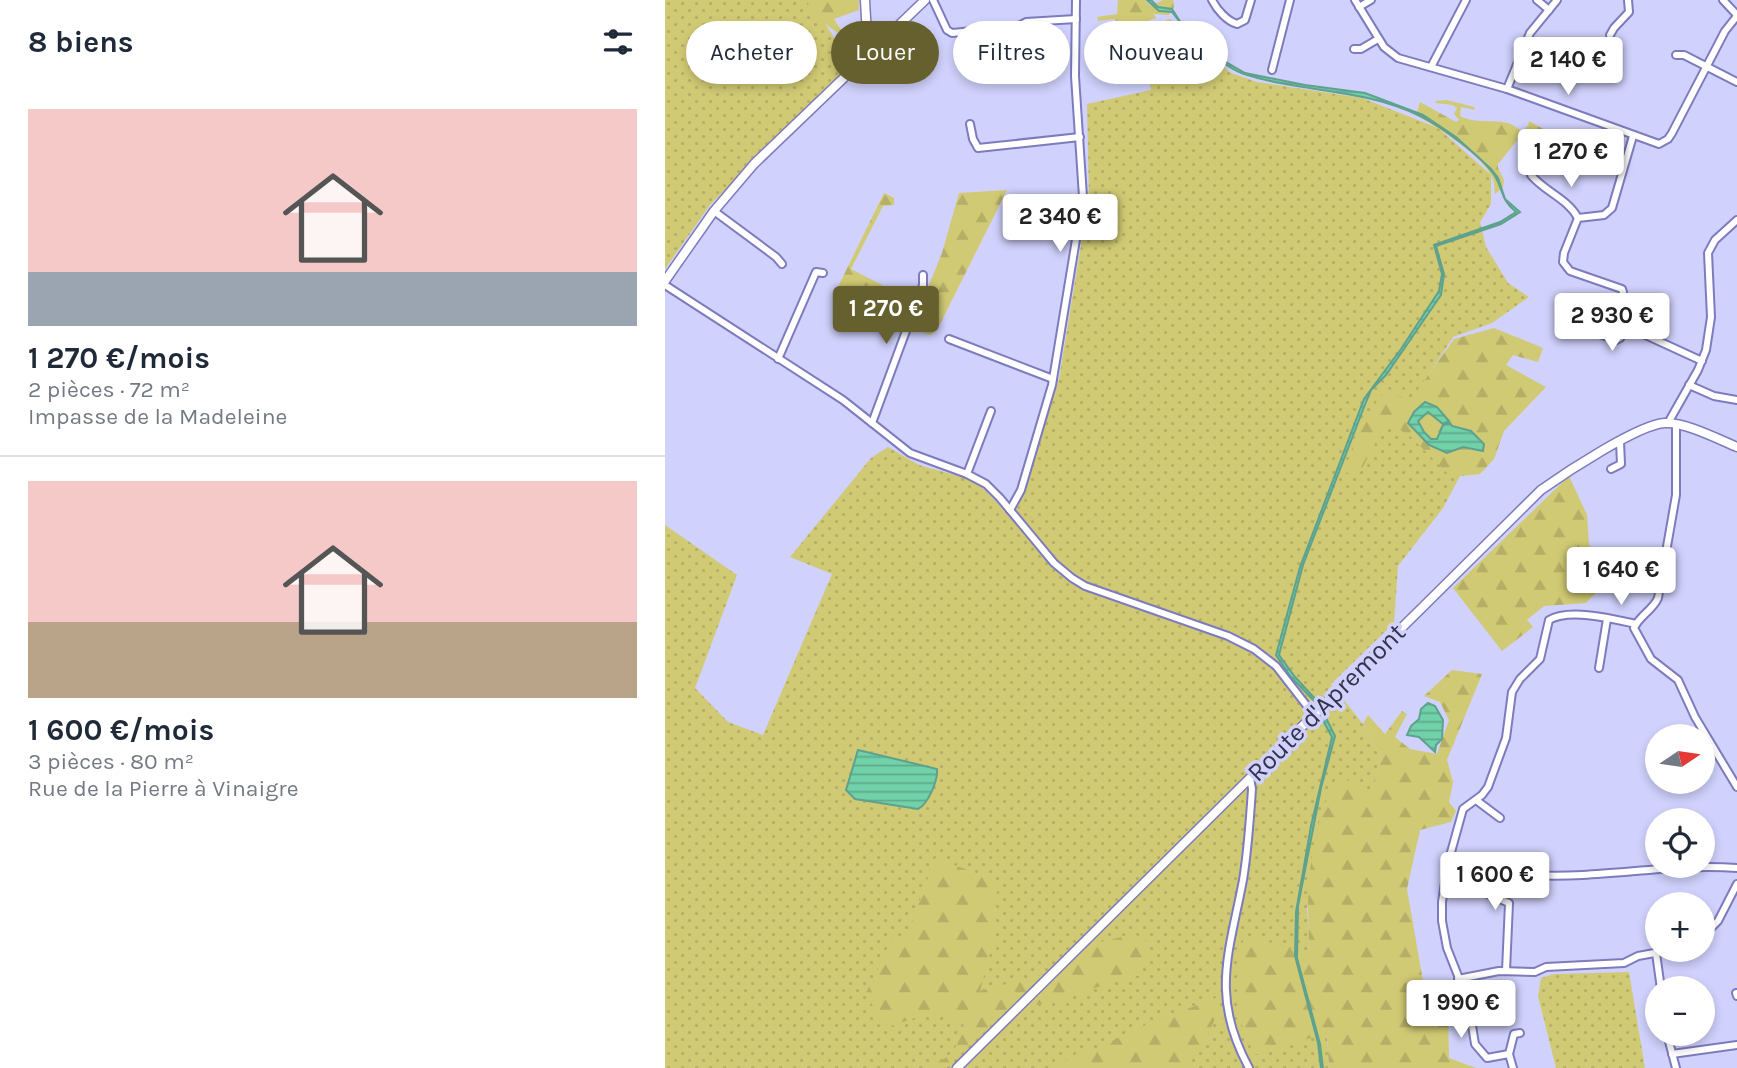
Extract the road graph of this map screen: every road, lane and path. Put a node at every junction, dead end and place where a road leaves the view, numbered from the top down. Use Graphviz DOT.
graph roads {
  1 [pos="865,0"];
  2 [pos="925,0"];
  3 [pos="933,0"];
  4 [pos="1076,0"];
  5 [pos="1212,0"];
  6 [pos="1251,0"];
  7 [pos="1290,0"];
  8 [pos="1371,0"];
  9 [pos="1466,0"];
  10 [pos="1537,0"];
  11 [pos="1557,0"];
  12 [pos="1628,0"];
  13 [pos="1723,0"];
  14 [pos="1357,3"];
  15 [pos="1549,10"];
  16 [pos="1737,15"];
  17 [pos="1076,19"];
  18 [pos="867,21"];
  19 [pos="903,21"];
  20 [pos="1610,35"];
  21 [pos="1378,38"];
  22 [pos="1355,49"];
  23 [pos="1676,55"];
  24 [pos="1706,66"];
  25 [pos="1431,67"];
  26 [pos="1272,70"];
  27 [pos="1737,82"];
  28 [pos="838,84"];
  29 [pos="1507,89"];
  30 [pos="970,124"];
  31 [pos="1633,136"];
  32 [pos="1080,137"];
  33 [pos="1534,171"];
  34 [pos="714,211"];
  35 [pos="1578,218"];
  36 [pos="1737,220"];
  37 [pos="782,264"];
  38 [pos="823,273"];
  39 [pos="923,275"];
  40 [pos="665,283"];
  41 [pos="1628,327"];
  42 [pos="1577,328"];
  43 [pos="949,339"];
  44 [pos="778,359"];
  45 [pos="1702,361"];
  46 [pos="1053,379"];
  47 [pos="1689,385"];
  48 [pos="1737,400"];
  49 [pos="991,411"];
  50 [pos="872,423"];
  51 [pos="1672,423"];
  52 [pos="1620,442"];
  53 [pos="1737,447"];
  54 [pos="1611,469"];
  55 [pos="967,474"];
  56 [pos="1010,510"];
  57 [pos="1607,620"];
  58 [pos="1636,624"];
  59 [pos="1599,668"];
  60 [pos="1314,715"];
  61 [pos="1250,778"];
  62 [pos="1737,787"];
  63 [pos="1476,800"];
  64 [pos="1500,818"];
  65 [pos="1737,868"];
  66 [pos="1532,875"];
  67 [pos="1446,876"];
  68 [pos="1737,884"];
  69 [pos="1715,923"];
  70 [pos="1645,955"];
  71 [pos="1506,971"];
  72 [pos="1458,979"];
  73 [pos="1520,1033"];
  74 [pos="1737,1045"];
  75 [pos="1670,1046"];
  76 [pos="1509,1054"];
  77 [pos="1672,1054"];
  78 [pos="957,1068"];
  79 [pos="1249,1068"];
  80 [pos="1513,1068"];
  81 [pos="1676,1068"];
  1 -- 18 [label="street"];
  2 -- 19 [label="street"];
  3 -- 17 [label="street"];
  4 -- 17 [label="street"];
  5 -- 6 [label="street"];
  7 -- 26 [label="street"];
  8 -- 14 [label="street"];
  9 -- 25 [label="street"];
  10 -- 15 [label="street"];
  11 -- 15 [label="street"];
  12 -- 20 [label="street"];
  13 -- 16 [label="street"];
  14 -- 21 [label="street"];
  15 -- 29 [label="street"];
  16 -- 24 [label="street"];
  17 -- 32 [label="street"];
  21 -- 22 [label="street"];
  21 -- 25 [label="street"];
  23 -- 24 [label="street"];
  24 -- 27 [label="street"];
  24 -- 31 [label="street"];
  25 -- 29 [label="street"];
  28 -- 34 [label="street"];
  29 -- 31 [label="street"];
  30 -- 32 [label="street"];
  31 -- 35 [label="street"];
  32 -- 46 [label="street"];
  33 -- 35 [label="street"];
  34 -- 37 [label="street"];
  34 -- 40 [label="street"];
  35 -- 41 [label="street"];
  36 -- 45 [label="street"];
  38 -- 44 [label="street"];
  39 -- 50 [label="street"];
  40 -- 44 [label="street"];
  41 -- 42 [label="street"];
  41 -- 45 [label="street"];
  43 -- 46 [label="street"];
  44 -- 50 [label="street"];
  45 -- 47 [label="street"];
  46 -- 56 [label="street"];
  47 -- 48 [label="street"];
  47 -- 51 [label="street"];
  49 -- 55 [label="street"];
  50 -- 55 [label="street"];
  51 -- 52 [label="street, Route d'Apremont"];
  51 -- 53 [label="street"];
  51 -- 58 [label="street"];
  52 -- 54 [label="street"];
  52 -- 60 [label="street, Route d'Apremont"];
  55 -- 56 [label="street"];
  56 -- 60 [label="street"];
  57 -- 58 [label="street"];
  57 -- 59 [label="street"];
  57 -- 63 [label="street"];
  58 -- 62 [label="street"];
  60 -- 61 [label="street, Route d'Apremont"];
  61 -- 78 [label="street, Route d'Apremont"];
  61 -- 79 [label="street"];
  63 -- 64 [label="street"];
  63 -- 67 [label="street"];
  65 -- 66 [label="street"];
  67 -- 71 [label="street"];
  67 -- 72 [label="street"];
  68 -- 69 [label="street"];
  70 -- 71 [label="street"];
  71 -- 72 [label="street"];
  72 -- 76 [label="street"];
  73 -- 76 [label="street"];
  74 -- 77 [label="street"];
  75 -- 77 [label="street"];
  76 -- 80 [label="street"];
  77 -- 81 [label="street"];
}
